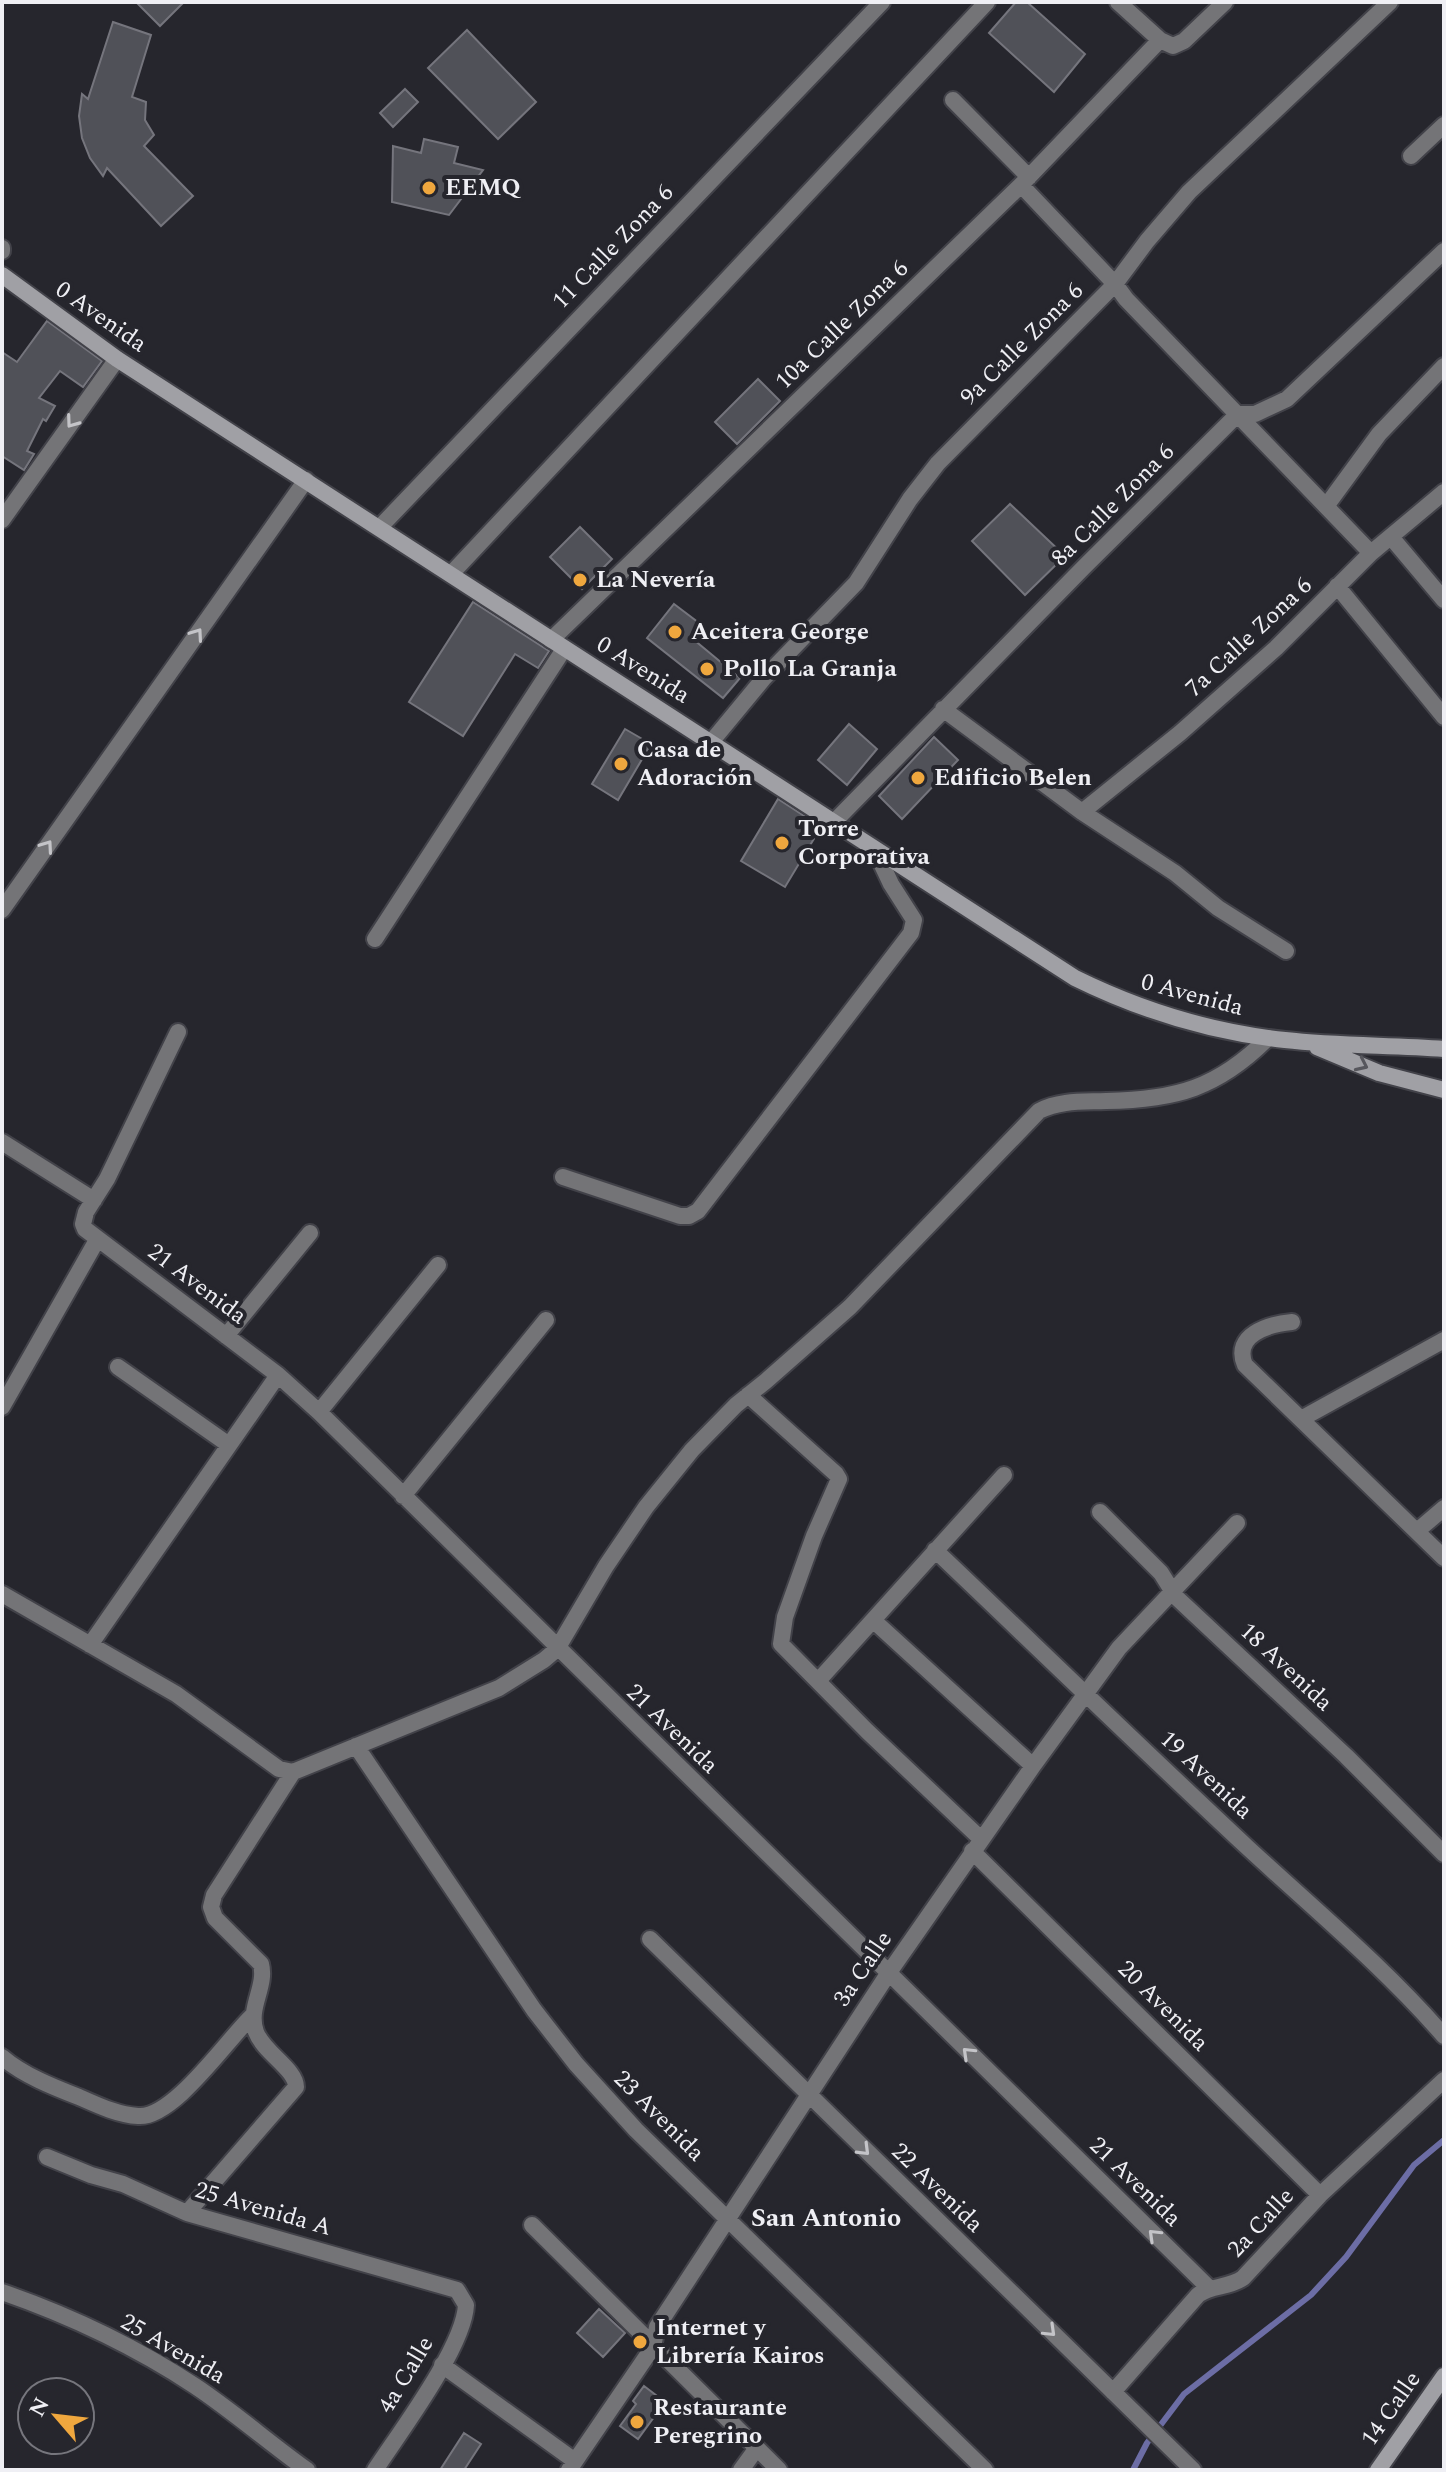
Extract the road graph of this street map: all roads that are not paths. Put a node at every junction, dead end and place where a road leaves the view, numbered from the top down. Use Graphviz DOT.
graph roads {
  1 [pos="882,2"];
  2 [pos="987,2"];
  3 [pos="1118,2"];
  4 [pos="1225,2"];
  5 [pos="1390,2"];
  6 [pos="1166,43"];
  7 [pos="953,100"];
  8 [pos="1444,125"];
  9 [pos="1411,156"];
  10 [pos="1025,181"];
  11 [pos="1444,251"];
  12 [pos="2,275"];
  13 [pos="1115,284"];
  14 [pos="117,359"];
  15 [pos="1444,366"];
  16 [pos="1238,414"];
  17 [pos="306,480"];
  18 [pos="1444,492"];
  19 [pos="1327,505"];
  20 [pos="2,520"];
  21 [pos="380,527"];
  22 [pos="1391,537"];
  23 [pos="1371,553"];
  24 [pos="451,574"];
  25 [pos="1337,586"];
  26 [pos="1444,600"];
  27 [pos="558,645"];
  28 [pos="943,709"];
  29 [pos="1444,717"];
  30 [pos="712,741"];
  31 [pos="1082,812"];
  32 [pos="834,822"];
  33 [pos="875,850"];
  34 [pos="2,910"];
  35 [pos="375,939"];
  36 [pos="1286,951"];
  37 [pos="178,1032"];
  38 [pos="1268,1038"];
  39 [pos="1288,1041"];
  40 [pos="1444,1049"];
  41 [pos="1444,1090"];
  42 [pos="2,1142"];
  43 [pos="563,1177"];
  44 [pos="94,1200"];
  45 [pos="310,1233"];
  46 [pos="97,1240"];
  47 [pos="438,1265"];
  48 [pos="546,1320"];
  49 [pos="1292,1322"];
  50 [pos="226,1336"];
  51 [pos="1444,1340"];
  52 [pos="118,1367"];
  53 [pos="278,1375"];
  54 [pos="748,1395"];
  55 [pos="2,1407"];
  56 [pos="319,1412"];
  57 [pos="1301,1419"];
  58 [pos="229,1445"];
  59 [pos="1004,1475"];
  60 [pos="403,1496"];
  61 [pos="1444,1508"];
  62 [pos="1100,1512"];
  63 [pos="1237,1523"];
  64 [pos="1417,1531"];
  65 [pos="935,1550"];
  66 [pos="1444,1558"];
  67 [pos="1173,1592"];
  68 [pos="2,1594"];
  69 [pos="874,1621"];
  70 [pos="90,1645"];
  71 [pos="557,1649"];
  72 [pos="818,1681"];
  73 [pos="1086,1695"];
  74 [pos="356,1746"];
  75 [pos="1033,1766"];
  76 [pos="293,1772"];
  77 [pos="977,1845"];
  78 [pos="1444,1854"];
  79 [pos="650,1939"];
  80 [pos="888,1974"];
  81 [pos="252,2016"];
  82 [pos="1444,2036"];
  83 [pos="2,2057"];
  84 [pos="1444,2080"];
  85 [pos="810,2094"];
  86 [pos="47,2157"];
  87 [pos="1320,2195"];
  88 [pos="187,2213"];
  89 [pos="727,2216"];
  90 [pos="532,2225"];
  91 [pos="1210,2289"];
  92 [pos="2,2292"];
  93 [pos="465,2300"];
  94 [pos="653,2347"];
  95 [pos="442,2365"];
  96 [pos="1444,2376"];
  97 [pos="1113,2392"];
  98 [pos="757,2448"];
  99 [pos="572,2466"];
  100 [pos="1189,2466"];
  101 [pos="307,2470"];
  102 [pos="375,2470"];
  103 [pos="741,2470"];
  104 [pos="779,2470"];
  105 [pos="985,2470"];
  106 [pos="1378,2470"];
  1 -- 21 [label="street, 11 Calle Zona 6"];
  2 -- 24 [label="street"];
  3 -- 6 [label="street"];
  4 -- 6 [label="street, 10a Calle Zona 6"];
  5 -- 13 [label="street, 9a Calle Zona 6"];
  6 -- 10 [label="street, 10a Calle Zona 6"];
  7 -- 10 [label="street"];
  8 -- 9 [label="street"];
  10 -- 13 [label="street"];
  10 -- 27 [label="street, 10a Calle Zona 6"];
  11 -- 16 [label="street"];
  12 -- 14 [label="street, 0 Avenida"];
  13 -- 16 [label="street"];
  13 -- 30 [label="street, 9a Calle Zona 6"];
  14 -- 17 [label="street, 0 Avenida"];
  14 -- 20 [label="street, one-way"];
  15 -- 19 [label="street"];
  16 -- 19 [label="street"];
  16 -- 28 [label="street, 8a Calle Zona 6"];
  17 -- 21 [label="street, 0 Avenida"];
  34 -- 17 [label="street, one-way"];
  18 -- 22 [label="street, 7a Calle Zona 6"];
  19 -- 23 [label="street"];
  21 -- 24 [label="street, 0 Avenida"];
  22 -- 23 [label="street, 7a Calle Zona 6"];
  22 -- 26 [label="street"];
  23 -- 25 [label="street, 7a Calle Zona 6"];
  24 -- 27 [label="street, 0 Avenida"];
  25 -- 29 [label="street"];
  25 -- 31 [label="street, 7a Calle Zona 6"];
  27 -- 30 [label="street, 0 Avenida"];
  27 -- 35 [label="street, 10a Calle Zona 6"];
  28 -- 31 [label="street"];
  28 -- 32 [label="street, 8a Calle Zona 6"];
  30 -- 32 [label="street, 0 Avenida"];
  31 -- 36 [label="street"];
  32 -- 33 [label="street, 0 Avenida"];
  33 -- 38 [label="street, 0 Avenida"];
  33 -- 43 [label="street"];
  37 -- 44 [label="street"];
  38 -- 39 [label="street, 0 Avenida"];
  38 -- 54 [label="street"];
  39 -- 40 [label="street, 0 Avenida"];
  39 -- 41 [label="street, 0 Avenida, one-way"];
  42 -- 44 [label="street"];
  44 -- 46 [label="street, 21 Avenida"];
  45 -- 50 [label="street"];
  46 -- 50 [label="street, 21 Avenida"];
  46 -- 55 [label="street"];
  47 -- 56 [label="street"];
  48 -- 60 [label="street"];
  49 -- 57 [label="street"];
  50 -- 53 [label="street, 21 Avenida"];
  51 -- 57 [label="street"];
  52 -- 58 [label="street"];
  53 -- 56 [label="street, 21 Avenida"];
  53 -- 58 [label="street"];
  54 -- 71 [label="street"];
  54 -- 72 [label="street, 20 Avenida"];
  56 -- 60 [label="street, 21 Avenida"];
  57 -- 64 [label="street"];
  58 -- 70 [label="street"];
  59 -- 65 [label="street"];
  60 -- 71 [label="street, 21 Avenida"];
  61 -- 64 [label="street"];
  62 -- 67 [label="street, 18 Avenida"];
  63 -- 67 [label="street, 3a Calle"];
  64 -- 66 [label="street"];
  65 -- 69 [label="street"];
  65 -- 73 [label="street, 19 Avenida"];
  67 -- 73 [label="street, 3a Calle"];
  67 -- 78 [label="street, 18 Avenida"];
  68 -- 70 [label="street"];
  69 -- 72 [label="street"];
  69 -- 75 [label="street"];
  70 -- 76 [label="street"];
  71 -- 74 [label="street"];
  71 -- 80 [label="street, 21 Avenida"];
  72 -- 77 [label="street, 20 Avenida"];
  73 -- 75 [label="street, 3a Calle"];
  73 -- 82 [label="street, 19 Avenida"];
  74 -- 76 [label="street"];
  74 -- 89 [label="street, 23 Avenida"];
  75 -- 77 [label="street, 3a Calle"];
  76 -- 81 [label="street"];
  77 -- 80 [label="street, 3a Calle"];
  77 -- 87 [label="street, 20 Avenida"];
  79 -- 85 [label="street, 22 Avenida"];
  80 -- 85 [label="street, 3a Calle"];
  91 -- 80 [label="street, 21 Avenida, one-way"];
  81 -- 83 [label="street"];
  81 -- 88 [label="street"];
  84 -- 87 [label="street, 2a Calle"];
  85 -- 89 [label="street, 3a Calle"];
  85 -- 97 [label="street, 22 Avenida, one-way"];
  86 -- 88 [label="street, 25 Avenida A"];
  87 -- 91 [label="street, 2a Calle"];
  88 -- 93 [label="street, 25 Avenida A"];
  89 -- 94 [label="street, 3a Calle"];
  89 -- 105 [label="street, 23 Avenida"];
  90 -- 94 [label="street"];
  91 -- 97 [label="street, 2a Calle"];
  92 -- 101 [label="street, 25 Avenida"];
  93 -- 95 [label="street, 4a Calle"];
  94 -- 98 [label="street"];
  94 -- 99 [label="street, 3a Calle"];
  95 -- 99 [label="street"];
  95 -- 102 [label="street, 4a Calle"];
  96 -- 106 [label="street, 14 Calle"];
  97 -- 100 [label="street, 22 Avenida"];
  98 -- 103 [label="street"];
  98 -- 104 [label="street"];
}
